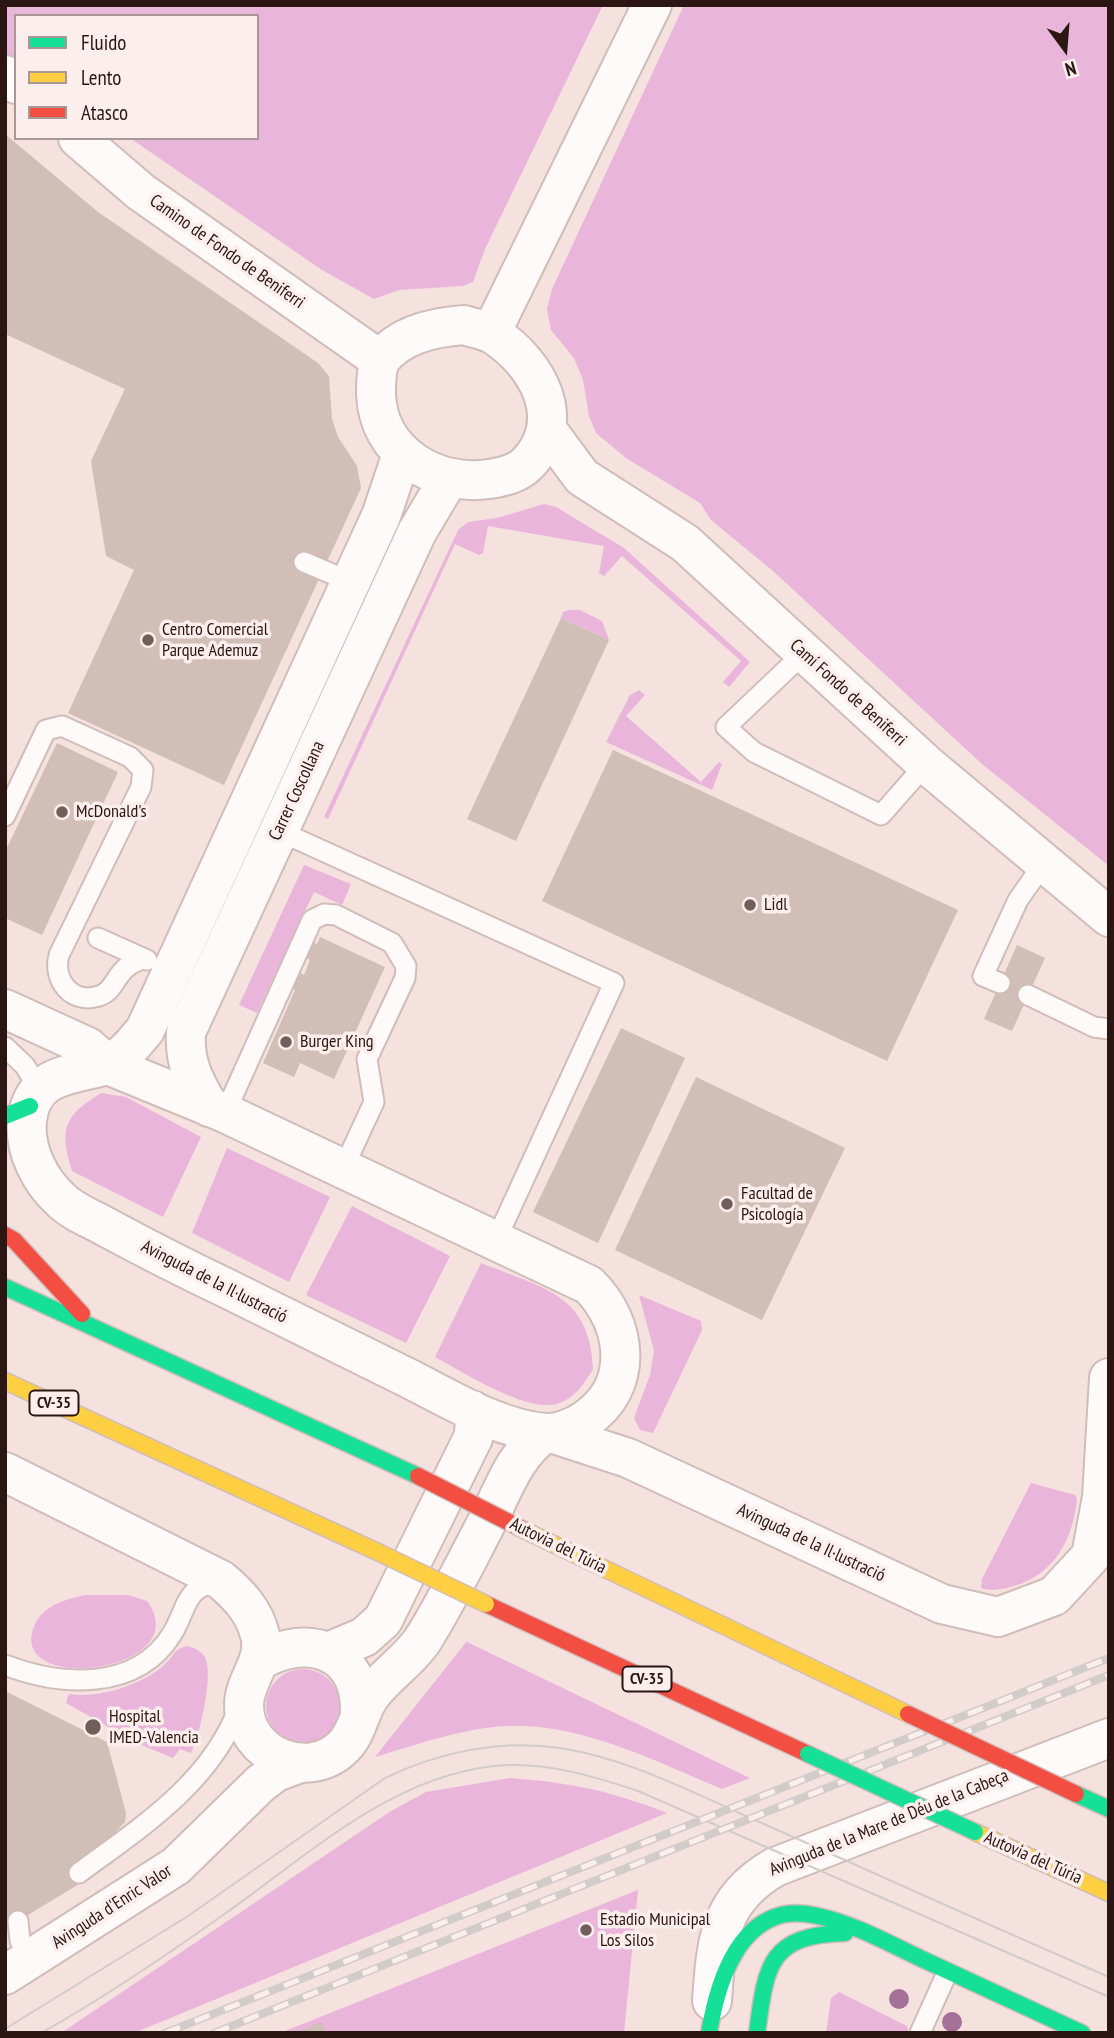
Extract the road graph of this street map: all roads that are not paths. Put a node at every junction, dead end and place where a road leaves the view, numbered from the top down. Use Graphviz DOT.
graph roads {
  1 [pos="652,5"];
  2 [pos="80,140"];
  3 [pos="491,333"];
  4 [pos="380,360"];
  5 [pos="548,431"];
  6 [pos="402,454"];
  7 [pos="525,467"];
  8 [pos="582,477"];
  9 [pos="448,480"];
  10 [pos="304,562"];
  11 [pos="351,582"];
  12 [pos="804,653"];
  13 [pos="926,764"];
  14 [pos="5,816"];
  15 [pos="279,831"];
  16 [pos="1044,863"];
  17 [pos="1109,917"];
  18 [pos="98,938"];
  19 [pos="157,963"];
  20 [pos="1000,983"];
  21 [pos="1028,995"];
  22 [pos="5,1009"];
  23 [pos="1109,1029"];
  24 [pos="5,1047"];
  25 [pos="107,1065"];
  26 [pos="25,1104"];
  27 [pos="217,1110"];
  28 [pos="343,1169"];
  29 [pos="5,1235"];
  30 [pos="496,1240"];
  31 [pos="5,1287"];
  32 [pos="96,1329"];
  33 [pos="1109,1378"];
  34 [pos="5,1381"];
  35 [pos="5,1393"];
  36 [pos="609,1398"];
  37 [pos="472,1410"];
  38 [pos="102,1425"];
  39 [pos="548,1433"];
  40 [pos="628,1458"];
  41 [pos="5,1472"];
  42 [pos="221,1580"];
  43 [pos="328,1652"];
  44 [pos="5,1665"];
  45 [pos="253,1673"];
  46 [pos="360,1714"];
  47 [pos="1108,1737"];
  48 [pos="257,1742"];
  49 [pos="300,1763"];
  50 [pos="1109,1809"];
  51 [pos="212,1830"];
  52 [pos="79,1873"];
  53 [pos="1109,1893"];
  54 [pos="18,1921"];
  55 [pos="868,1934"];
  56 [pos="18,1967"];
  57 [pos="947,1973"];
  58 [pos="710,2022"];
  59 [pos="757,2033"];
  60 [pos="920,2033"];
  61 [pos="1082,2033"];
  1 -- 3 [label="street"];
  2 -- 4 [label="street, Camino de Fondo de Beniferri"];
  3 -- 4 [label="street"];
  3 -- 5 [label="street"];
  4 -- 6 [label="street"];
  5 -- 7 [label="street"];
  5 -- 8 [label="street, Camí Fondo de Beniferri"];
  6 -- 9 [label="street"];
  6 -- 11 [label="street"];
  7 -- 8 [label="street, Camí Fondo de Beniferri"];
  7 -- 9 [label="street"];
  8 -- 12 [label="street, Camí Fondo de Beniferri"];
  9 -- 15 [label="street, Carrer Coscollana"];
  10 -- 11 [label="lane"];
  11 -- 19 [label="street"];
  12 -- 13 [label="street, Camí Fondo de Beniferri"];
  12 -- 13 [label="lane"];
  13 -- 16 [label="street, Camí Fondo de Beniferri"];
  14 -- 19 [label="lane"];
  15 -- 27 [label="street, Carrer Coscollana"];
  15 -- 30 [label="lane"];
  16 -- 17 [label="street, Camí Fondo de Beniferri"];
  16 -- 20 [label="lane"];
  18 -- 19 [label="lane"];
  19 -- 25 [label="street"];
  21 -- 23 [label="lane"];
  22 -- 25 [label="street"];
  24 -- 26 [label="lane"];
  25 -- 26 [label="street"];
  25 -- 27 [label="street"];
  26 -- 37 [label="street, Avinguda de la Il·lustració"];
  27 -- 28 [label="street"];
  27 -- 28 [label="lane"];
  28 -- 30 [label="street"];
  29 -- 32 [label="main road"];
  30 -- 36 [label="street"];
  31 -- 32 [label="main road, Autovia del Túria"];
  32 -- 50 [label="main road, Autovia del Túria, bridge"];
  33 -- 40 [label="street, Avinguda de la Il·lustració"];
  34 -- 38 [label="main road, Autovia del Túria / CV-35"];
  35 -- 38 [label="main road"];
  36 -- 39 [label="street"];
  36 -- 40 [label="street"];
  37 -- 39 [label="street, Avinguda de la Il·lustració"];
  37 -- 43 [label="street"];
  38 -- 53 [label="main road, Autovia del Túria / CV-35, bridge"];
  39 -- 40 [label="street, Avinguda de la Il·lustració"];
  39 -- 46 [label="street"];
  41 -- 42 [label="street"];
  42 -- 44 [label="lane"];
  42 -- 45 [label="street"];
  43 -- 45 [label="street"];
  43 -- 46 [label="street"];
  45 -- 48 [label="street"];
  45 -- 52 [label="lane"];
  46 -- 49 [label="street"];
  47 -- 58 [label="street, Avinguda de la Mare de Déu de la Cabeça"];
  48 -- 49 [label="street"];
  48 -- 51 [label="street, Avinguda d'Enric Valor"];
  49 -- 51 [label="street, Avinguda d'Enric Valor"];
  51 -- 56 [label="street, Avinguda d'Enric Valor"];
  54 -- 56 [label="lane"];
  55 -- 57 [label="main road, Avinguda de la Mare de Déu de la Cabeça"];
  55 -- 58 [label="main road, Avinguda de la Mare de Déu de la Cabeça"];
  55 -- 59 [label="main road"];
  57 -- 60 [label="lane"];
  57 -- 61 [label="main road, Avinguda de la Mare de Déu de la Cabeça"];
}
